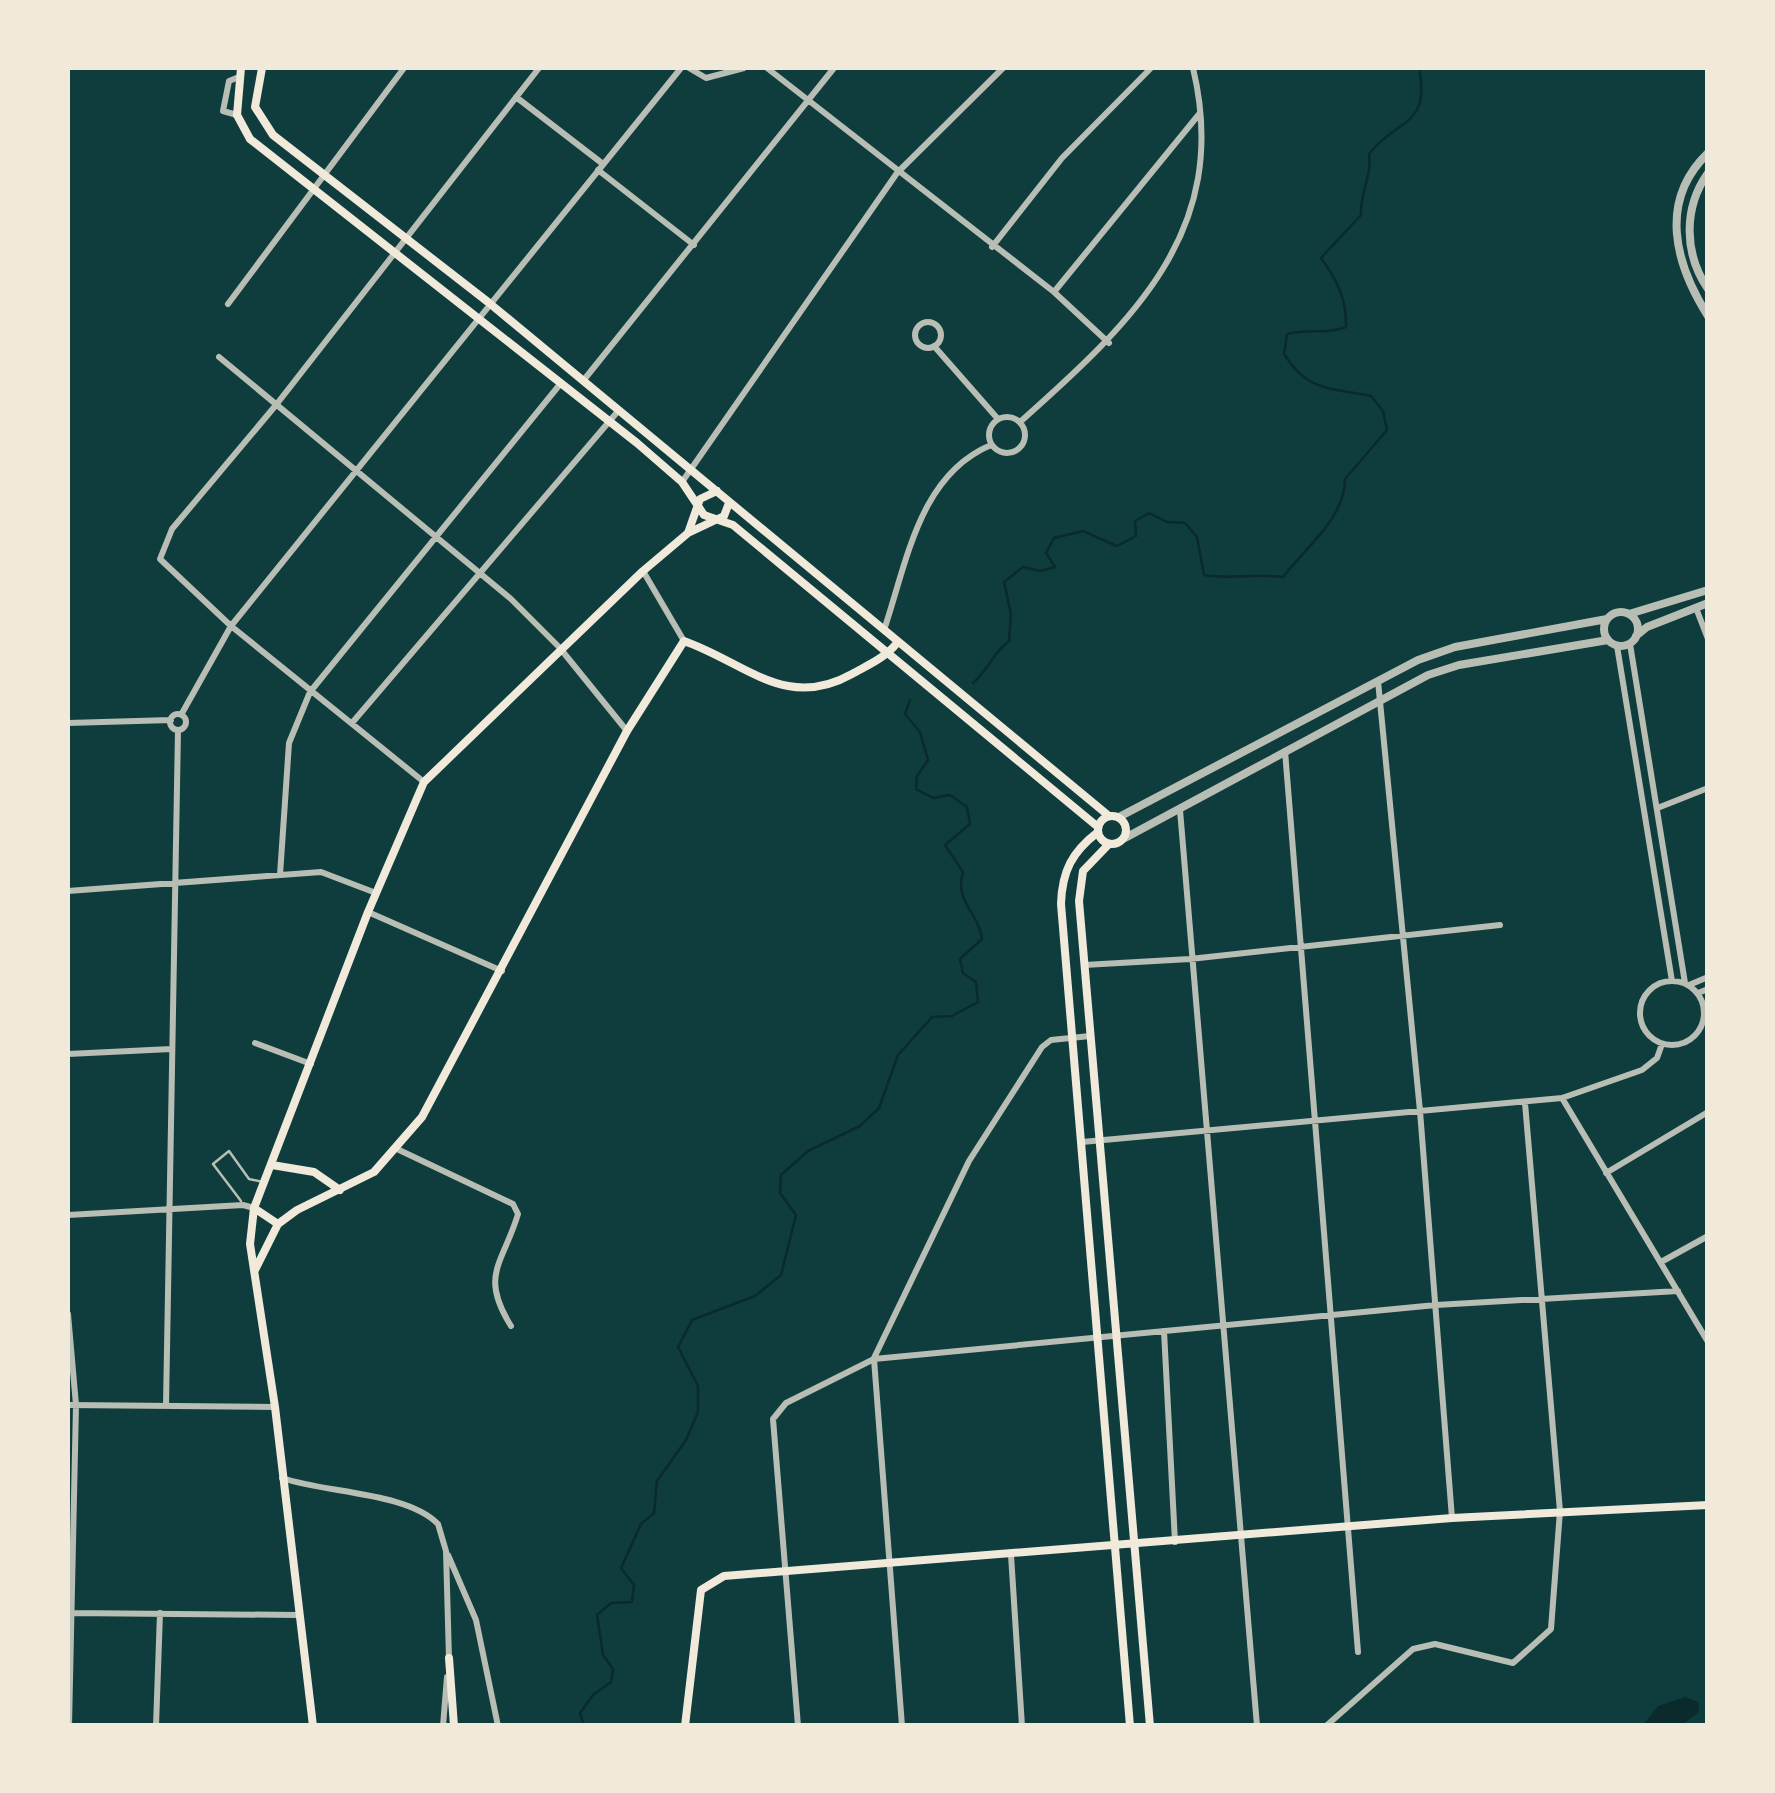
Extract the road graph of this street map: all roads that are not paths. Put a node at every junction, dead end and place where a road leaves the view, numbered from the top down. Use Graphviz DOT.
graph roads {
  1 [pos="262,68"];
  2 [pos="404,68"];
  3 [pos="539,68"];
  4 [pos="681,68"];
  5 [pos="689,68"];
  6 [pos="744,68"];
  7 [pos="768,68"];
  8 [pos="834,68"];
  9 [pos="1004,68"];
  10 [pos="1151,68"];
  11 [pos="1193,68"];
  12 [pos="240,72"];
  13 [pos="516,97"];
  14 [pos="807,100"];
  15 [pos="1200,112"];
  16 [pos="237,114"];
  17 [pos="1708,153"];
  18 [pos="600,167"];
  19 [pos="323,172"];
  20 [pos="897,173"];
  21 [pos="1708,173"];
  22 [pos="313,188"];
  23 [pos="405,237"];
  24 [pos="694,244"];
  25 [pos="992,247"];
  26 [pos="394,252"];
  27 [pos="1708,265"];
  28 [pos="1696,272"];
  29 [pos="1708,289"];
  30 [pos="1054,292"];
  31 [pos="488,302"];
  32 [pos="228,304"];
  33 [pos="1708,316"];
  34 [pos="475,318"];
  35 [pos="1109,343"];
  36 [pos="934,346"];
  37 [pos="219,357"];
  38 [pos="582,380"];
  39 [pos="562,382"];
  40 [pos="276,405"];
  41 [pos="618,410"];
  42 [pos="998,419"];
  43 [pos="610,421"];
  44 [pos="1020,422"];
  45 [pos="991,445"];
  46 [pos="691,471"];
  47 [pos="353,472"];
  48 [pos="682,482"];
  49 [pos="717,492"];
  50 [pos="729,503"];
  51 [pos="697,504"];
  52 [pos="720,520"];
  53 [pos="688,533"];
  54 [pos="435,536"];
  55 [pos="643,570"];
  56 [pos="480,572"];
  57 [pos="1708,590"];
  58 [pos="1708,604"];
  59 [pos="1696,608"];
  60 [pos="1628,614"];
  61 [pos="1608,618"];
  62 [pos="231,626"];
  63 [pos="884,631"];
  64 [pos="1708,639"];
  65 [pos="1608,640"];
  66 [pos="1633,640"];
  67 [pos="684,641"];
  68 [pos="897,643"];
  69 [pos="1617,646"];
  70 [pos="559,647"];
  71 [pos="885,655"];
  72 [pos="1378,680"];
  73 [pos="310,692"];
  74 [pos="1381,700"];
  75 [pos="181,715"];
  76 [pos="171,720"];
  77 [pos="352,723"];
  78 [pos="68,724"];
  79 [pos="178,730"];
  80 [pos="627,731"];
  81 [pos="1285,751"];
  82 [pos="424,782"];
  83 [pos="1708,788"];
  84 [pos="1660,806"];
  85 [pos="1180,810"];
  86 [pos="1114,817"];
  87 [pos="1098,830"];
  88 [pos="1125,838"];
  89 [pos="1109,844"];
  90 [pos="1078,847"];
  91 [pos="1092,858"];
  92 [pos="280,875"];
  93 [pos="176,883"];
  94 [pos="68,891"];
  95 [pos="376,894"];
  96 [pos="368,912"];
  97 [pos="1500,925"];
  98 [pos="1402,937"];
  99 [pos="1303,948"];
  100 [pos="1190,959"];
  101 [pos="1084,965"];
  102 [pos="502,971"];
  103 [pos="1708,977"];
  104 [pos="1672,981"];
  105 [pos="1687,984"];
  106 [pos="1708,989"];
  107 [pos="1698,993"];
  108 [pos="1090,1036"];
  109 [pos="1072,1038"];
  110 [pos="254,1043"];
  111 [pos="1662,1044"];
  112 [pos="171,1049"];
  113 [pos="68,1054"];
  114 [pos="312,1065"];
  115 [pos="1562,1098"];
  116 [pos="1526,1102"];
  117 [pos="1420,1111"];
  118 [pos="1708,1112"];
  119 [pos="1318,1121"];
  120 [pos="1208,1131"];
  121 [pos="1100,1140"];
  122 [pos="1082,1142"];
  123 [pos="398,1148"];
  124 [pos="272,1164"];
  125 [pos="1605,1173"];
  126 [pos="264,1182"];
  127 [pos="340,1190"];
  128 [pos="242,1205"];
  129 [pos="254,1208"];
  130 [pos="171,1210"];
  131 [pos="68,1216"];
  132 [pos="278,1224"];
  133 [pos="1708,1236"];
  134 [pos="1661,1262"];
  135 [pos="254,1274"];
  136 [pos="1678,1291"];
  137 [pos="1543,1299"];
  138 [pos="1436,1305"];
  139 [pos="68,1314"];
  140 [pos="1332,1315"];
  141 [pos="1223,1324"];
  142 [pos="510,1326"];
  143 [pos="1164,1331"];
  144 [pos="1117,1335"];
  145 [pos="1097,1337"];
  146 [pos="1708,1342"];
  147 [pos="874,1359"];
  148 [pos="72,1405"];
  149 [pos="166,1406"];
  150 [pos="275,1407"];
  151 [pos="281,1478"];
  152 [pos="1708,1506"];
  153 [pos="1560,1510"];
  154 [pos="1452,1518"];
  155 [pos="1347,1528"];
  156 [pos="1242,1537"];
  157 [pos="1175,1542"];
  158 [pos="1137,1546"];
  159 [pos="1115,1547"];
  160 [pos="446,1551"];
  161 [pos="1011,1555"];
  162 [pos="891,1562"];
  163 [pos="786,1571"];
  164 [pos="69,1613"];
  165 [pos="160,1613"];
  166 [pos="297,1615"];
  167 [pos="1358,1652"];
  168 [pos="449,1658"];
  169 [pos="69,1726"];
  170 [pos="156,1726"];
  171 [pos="313,1726"];
  172 [pos="443,1726"];
  173 [pos="454,1726"];
  174 [pos="498,1726"];
  175 [pos="685,1726"];
  176 [pos="798,1726"];
  177 [pos="902,1726"];
  178 [pos="1022,1726"];
  179 [pos="1130,1726"];
  180 [pos="1150,1726"];
  181 [pos="1257,1726"];
  182 [pos="1326,1726"];
  1 -- 19 [label="main road"];
  2 -- 19 [label="street"];
  3 -- 13 [label="street"];
  4 -- 18 [label="street"];
  5 -- 6 [label="street"];
  7 -- 14 [label="street"];
  8 -- 14 [label="street"];
  9 -- 20 [label="street"];
  10 -- 25 [label="street"];
  11 -- 15 [label="street"];
  12 -- 16 [label="main road"];
  12 -- 16 [label="street"];
  13 -- 18 [label="street"];
  13 -- 23 [label="street"];
  14 -- 20 [label="street"];
  14 -- 24 [label="street"];
  15 -- 30 [label="street"];
  15 -- 35 [label="street"];
  16 -- 22 [label="main road"];
  17 -- 33 [label="street"];
  18 -- 24 [label="street"];
  18 -- 31 [label="street"];
  19 -- 22 [label="street"];
  19 -- 23 [label="main road"];
  20 -- 25 [label="street"];
  20 -- 46 [label="street"];
  21 -- 28 [label="street"];
  22 -- 26 [label="main road"];
  22 -- 32 [label="street"];
  23 -- 26 [label="street"];
  23 -- 31 [label="main road"];
  24 -- 38 [label="street"];
  25 -- 30 [label="street"];
  26 -- 34 [label="main road"];
  26 -- 40 [label="street"];
  27 -- 28 [label="street"];
  28 -- 29 [label="street"];
  30 -- 35 [label="street"];
  31 -- 34 [label="street"];
  31 -- 38 [label="main road"];
  34 -- 39 [label="main road"];
  34 -- 47 [label="street"];
  35 -- 44 [label="street"];
  36 -- 36 [label="street"];
  36 -- 42 [label="street"];
  37 -- 40 [label="street"];
  38 -- 41 [label="main road"];
  39 -- 43 [label="main road"];
  39 -- 54 [label="street"];
  40 -- 47 [label="street"];
  40 -- 62 [label="street"];
  41 -- 43 [label="street"];
  41 -- 46 [label="main road"];
  42 -- 44 [label="street"];
  42 -- 45 [label="street"];
  43 -- 48 [label="main road"];
  43 -- 56 [label="street"];
  44 -- 45 [label="street"];
  45 -- 63 [label="street"];
  46 -- 48 [label="street"];
  46 -- 49 [label="main road"];
  47 -- 54 [label="street"];
  47 -- 62 [label="street"];
  48 -- 51 [label="main road"];
  49 -- 50 [label="main road"];
  49 -- 51 [label="main road"];
  50 -- 52 [label="main road"];
  50 -- 63 [label="main road"];
  51 -- 52 [label="main road"];
  51 -- 53 [label="main road"];
  52 -- 53 [label="main road"];
  52 -- 71 [label="main road"];
  53 -- 55 [label="main road"];
  54 -- 56 [label="street"];
  54 -- 73 [label="street"];
  55 -- 67 [label="street"];
  55 -- 70 [label="main road"];
  56 -- 70 [label="street"];
  56 -- 77 [label="street"];
  57 -- 60 [label="street"];
  58 -- 59 [label="street"];
  59 -- 64 [label="street"];
  59 -- 66 [label="street"];
  60 -- 61 [label="street"];
  60 -- 66 [label="street"];
  61 -- 65 [label="street"];
  61 -- 72 [label="street"];
  62 -- 73 [label="street"];
  62 -- 75 [label="street"];
  63 -- 68 [label="main road"];
  65 -- 69 [label="street"];
  65 -- 74 [label="street"];
  66 -- 69 [label="street"];
  66 -- 84 [label="street"];
  67 -- 71 [label="main road"];
  67 -- 80 [label="main road"];
  68 -- 71 [label="main road"];
  68 -- 86 [label="main road"];
  69 -- 104 [label="street"];
  70 -- 80 [label="street"];
  70 -- 82 [label="main road"];
  71 -- 87 [label="main road"];
  72 -- 74 [label="street"];
  72 -- 86 [label="street"];
  73 -- 77 [label="street"];
  73 -- 92 [label="street"];
  74 -- 81 [label="street"];
  74 -- 98 [label="street"];
  75 -- 76 [label="street"];
  75 -- 79 [label="street"];
  76 -- 78 [label="street"];
  76 -- 79 [label="street"];
  77 -- 82 [label="street"];
  79 -- 93 [label="street"];
  80 -- 102 [label="main road"];
  81 -- 85 [label="street"];
  81 -- 99 [label="street"];
  82 -- 95 [label="main road"];
  83 -- 84 [label="street"];
  84 -- 105 [label="street"];
  85 -- 88 [label="street"];
  85 -- 100 [label="street"];
  86 -- 87 [label="main road"];
  86 -- 88 [label="main road"];
  87 -- 89 [label="main road"];
  87 -- 90 [label="main road"];
  88 -- 89 [label="main road"];
  89 -- 91 [label="main road"];
  90 -- 91 [label="main road"];
  90 -- 109 [label="main road"];
  91 -- 101 [label="main road"];
  92 -- 93 [label="street"];
  92 -- 95 [label="street"];
  93 -- 94 [label="street"];
  93 -- 112 [label="street"];
  95 -- 96 [label="main road"];
  96 -- 102 [label="street"];
  96 -- 114 [label="main road"];
  97 -- 98 [label="street"];
  98 -- 99 [label="street"];
  98 -- 117 [label="street"];
  99 -- 100 [label="street"];
  99 -- 119 [label="street"];
  100 -- 101 [label="street"];
  100 -- 120 [label="street"];
  101 -- 108 [label="main road"];
  102 -- 123 [label="main road"];
  103 -- 105 [label="street"];
  104 -- 105 [label="street"];
  104 -- 111 [label="street"];
  105 -- 107 [label="street"];
  106 -- 107 [label="street"];
  107 -- 111 [label="street"];
  108 -- 109 [label="street"];
  108 -- 121 [label="main road"];
  109 -- 122 [label="main road"];
  109 -- 147 [label="street"];
  110 -- 114 [label="street"];
  111 -- 115 [label="street"];
  112 -- 113 [label="street"];
  112 -- 130 [label="street"];
  114 -- 124 [label="main road"];
  115 -- 116 [label="street"];
  115 -- 125 [label="street"];
  116 -- 117 [label="street"];
  116 -- 137 [label="street"];
  117 -- 119 [label="street"];
  117 -- 138 [label="street"];
  118 -- 125 [label="street"];
  119 -- 120 [label="street"];
  119 -- 140 [label="street"];
  120 -- 121 [label="street"];
  120 -- 141 [label="street"];
  121 -- 122 [label="street"];
  121 -- 144 [label="main road"];
  122 -- 145 [label="main road"];
  123 -- 127 [label="main road"];
  123 -- 142 [label="street"];
  124 -- 126 [label="main road"];
  124 -- 127 [label="main road"];
  125 -- 134 [label="street"];
  126 -- 128 [label="lane"];
  126 -- 129 [label="main road"];
  127 -- 132 [label="main road"];
  128 -- 129 [label="street"];
  128 -- 130 [label="street"];
  129 -- 132 [label="main road"];
  129 -- 135 [label="main road"];
  130 -- 131 [label="street"];
  130 -- 149 [label="street"];
  132 -- 135 [label="main road"];
  133 -- 134 [label="street"];
  134 -- 136 [label="street"];
  135 -- 150 [label="main road"];
  136 -- 137 [label="street"];
  136 -- 146 [label="street"];
  137 -- 138 [label="street"];
  137 -- 153 [label="street"];
  138 -- 140 [label="street"];
  138 -- 154 [label="street"];
  139 -- 148 [label="street"];
  140 -- 141 [label="street"];
  140 -- 155 [label="street"];
  141 -- 143 [label="street"];
  141 -- 156 [label="street"];
  143 -- 144 [label="street"];
  143 -- 157 [label="street"];
  144 -- 145 [label="street"];
  144 -- 158 [label="main road"];
  145 -- 147 [label="street"];
  145 -- 159 [label="main road"];
  147 -- 162 [label="street"];
  147 -- 163 [label="street"];
  148 -- 149 [label="street"];
  148 -- 164 [label="street"];
  149 -- 150 [label="street"];
  150 -- 151 [label="main road"];
  151 -- 160 [label="street"];
  151 -- 166 [label="main road"];
  152 -- 153 [label="main road"];
  153 -- 154 [label="main road"];
  153 -- 182 [label="street"];
  154 -- 155 [label="main road"];
  155 -- 156 [label="main road"];
  155 -- 167 [label="street"];
  156 -- 157 [label="main road"];
  156 -- 181 [label="street"];
  157 -- 158 [label="main road"];
  158 -- 159 [label="main road"];
  158 -- 180 [label="main road"];
  159 -- 161 [label="main road"];
  159 -- 179 [label="main road"];
  160 -- 168 [label="street"];
  160 -- 174 [label="street"];
  161 -- 162 [label="main road"];
  161 -- 178 [label="street"];
  162 -- 163 [label="main road"];
  162 -- 177 [label="street"];
  163 -- 175 [label="main road"];
  163 -- 176 [label="street"];
  164 -- 165 [label="street"];
  164 -- 169 [label="street"];
  165 -- 166 [label="street"];
  165 -- 170 [label="street"];
  166 -- 171 [label="main road"];
  168 -- 172 [label="street"];
  168 -- 173 [label="main road"];
}
